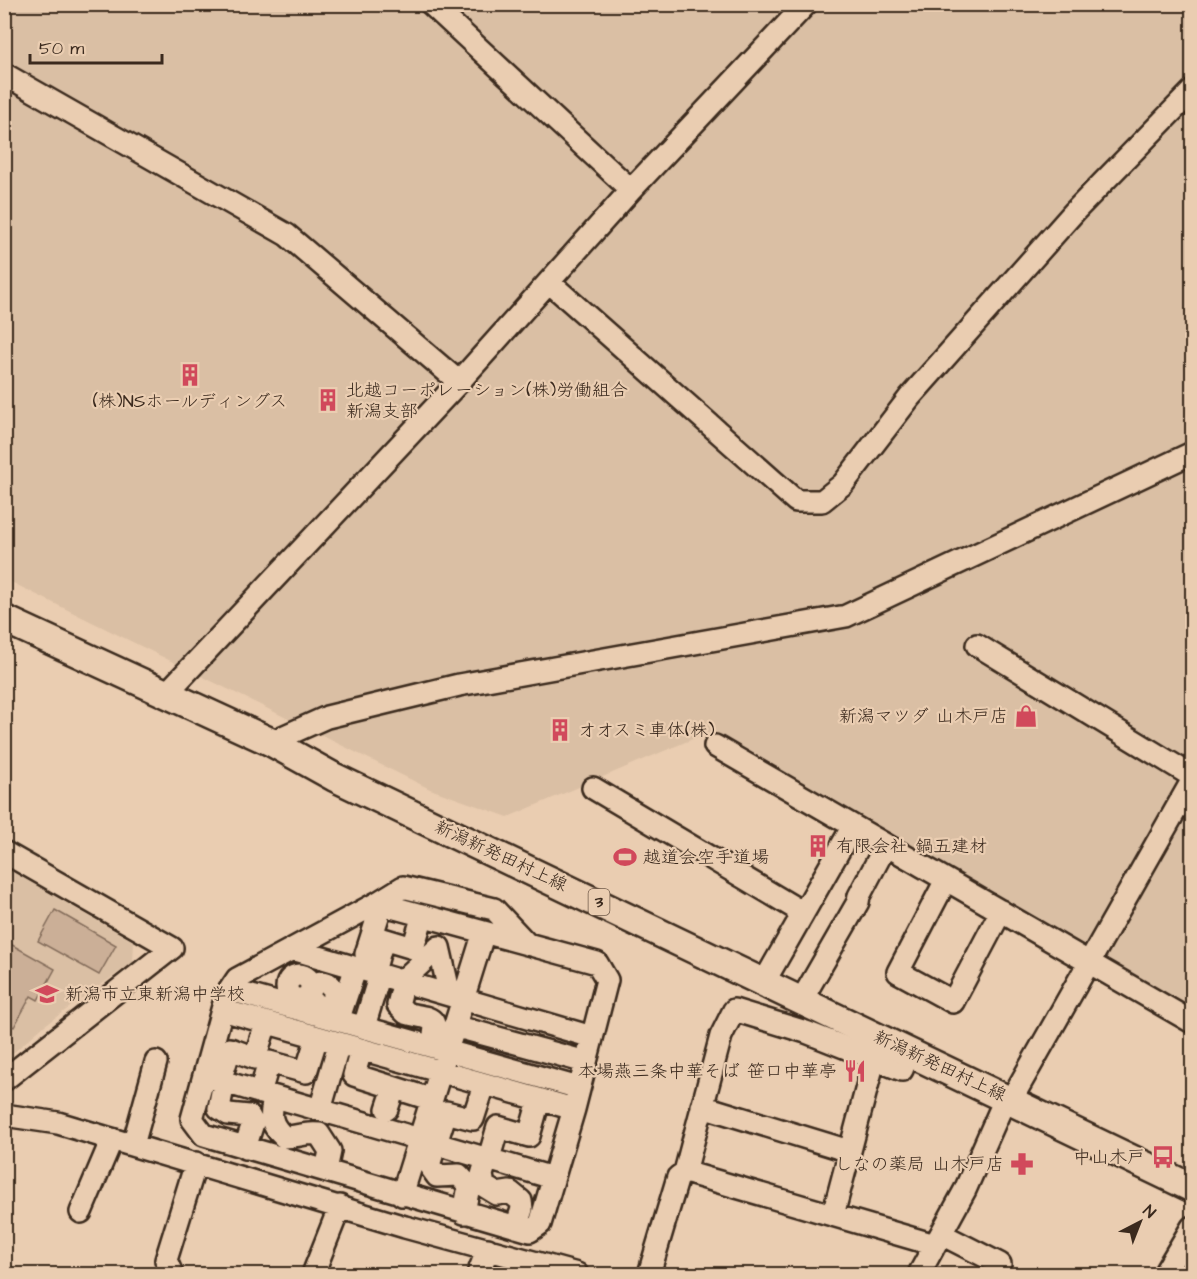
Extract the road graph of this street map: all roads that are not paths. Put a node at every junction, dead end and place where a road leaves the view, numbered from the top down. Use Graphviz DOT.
graph roads {
  1 [pos="431,4"];
  2 [pos="806,4"];
  3 [pos="4,74"];
  4 [pos="1192,91"];
  5 [pos="631,190"];
  6 [pos="550,283"];
  7 [pos="459,382"];
  8 [pos="1192,453"];
  9 [pos="4,619"];
  10 [pos="977,645"];
  11 [pos="165,695"];
  12 [pos="271,742"];
  13 [pos="715,746"];
  14 [pos="1192,776"];
  15 [pos="1192,781"];
  16 [pos="593,788"];
  17 [pos="853,826"];
  18 [pos="886,845"];
  19 [pos="4,852"];
  20 [pos="946,880"];
  21 [pos="379,903"];
  22 [pos="1001,911"];
  23 [pos="423,915"];
  24 [pos="800,919"];
  25 [pos="484,932"];
  26 [pos="526,944"];
  27 [pos="301,951"];
  28 [pos="333,960"];
  29 [pos="1090,963"];
  30 [pos="368,970"];
  31 [pos="302,975"];
  32 [pos="403,981"];
  33 [pos="325,982"];
  34 [pos="764,982"];
  35 [pos="230,990"];
  36 [pos="456,997"];
  37 [pos="801,1001"];
  38 [pos="361,1008"];
  39 [pos="222,1010"];
  40 [pos="1192,1022"];
  41 [pos="266,1023"];
  42 [pos="454,1026"];
  43 [pos="317,1037"];
  44 [pos="592,1037"];
  45 [pos="339,1044"];
  46 [pos="438,1048"];
  47 [pos="361,1050"];
  48 [pos="909,1052"];
  49 [pos="874,1060"];
  50 [pos="156,1062"];
  51 [pos="586,1062"];
  52 [pos="439,1073"];
  53 [pos="4,1080"];
  54 [pos="216,1080"];
  55 [pos="484,1085"];
  56 [pos="394,1088"];
  57 [pos="579,1088"];
  58 [pos="267,1095"];
  59 [pos="430,1099"];
  60 [pos="1009,1099"];
  61 [pos="539,1100"];
  62 [pos="702,1106"];
  63 [pos="387,1109"];
  64 [pos="574,1109"];
  65 [pos="320,1110"];
  66 [pos="7,1119"];
  67 [pos="112,1140"];
  68 [pos="427,1140"];
  69 [pos="133,1145"];
  70 [pos="245,1148"];
  71 [pos="849,1151"];
  72 [pos="488,1158"];
  73 [pos="196,1163"];
  74 [pos="326,1170"];
  75 [pos="685,1172"];
  76 [pos="553,1178"];
  77 [pos="1192,1188"];
  78 [pos="402,1195"];
  79 [pos="340,1206"];
  80 [pos="81,1212"];
  81 [pos="464,1213"];
  82 [pos="833,1215"];
  83 [pos="516,1227"];
  84 [pos="1192,1227"];
  85 [pos="938,1240"];
  86 [pos="488,1249"];
  87 [pos="172,1275"];
  88 [pos="313,1275"];
  89 [pos="478,1275"];
  90 [pos="577,1275"];
  91 [pos="649,1275"];
  92 [pos="919,1275"];
  93 [pos="995,1275"];
  94 [pos="1164,1275"];
  1 -- 5 [label="street"];
  2 -- 5 [label="street"];
  3 -- 7 [label="street"];
  4 -- 6 [label="street"];
  5 -- 6 [label="street"];
  6 -- 7 [label="street"];
  7 -- 11 [label="street"];
  8 -- 12 [label="street"];
  9 -- 11 [label="main road, 新潟新発田村上線 / 3"];
  10 -- 14 [label="street"];
  11 -- 12 [label="main road, 新潟新発田村上線 / 3"];
  12 -- 34 [label="main road, 新潟新発田村上線 / 3"];
  13 -- 17 [label="street"];
  15 -- 29 [label="street"];
  16 -- 24 [label="street"];
  17 -- 18 [label="street"];
  17 -- 24 [label="street"];
  18 -- 20 [label="street"];
  18 -- 37 [label="street"];
  19 -- 53 [label="street"];
  20 -- 22 [label="street"];
  20 -- 22 [label="street"];
  21 -- 23 [label="street"];
  21 -- 26 [label="street"];
  21 -- 27 [label="street"];
  21 -- 30 [label="street"];
  22 -- 29 [label="street"];
  23 -- 25 [label="street"];
  23 -- 30 [label="street"];
  24 -- 34 [label="street"];
  25 -- 26 [label="street"];
  25 -- 36 [label="street"];
  26 -- 44 [label="street"];
  27 -- 28 [label="street"];
  27 -- 31 [label="street"];
  27 -- 35 [label="street"];
  28 -- 30 [label="street"];
  28 -- 33 [label="street"];
  29 -- 40 [label="street"];
  29 -- 60 [label="street"];
  30 -- 32 [label="street"];
  30 -- 38 [label="street"];
  32 -- 36 [label="street"];
  32 -- 36 [label="street"];
  32 -- 46 [label="street"];
  34 -- 37 [label="main road, 新潟新発田村上線 / 3"];
  35 -- 39 [label="street"];
  35 -- 46 [label="street"];
  36 -- 42 [label="street"];
  36 -- 44 [label="street"];
  37 -- 48 [label="main road, 新潟新発田村上線 / 3"];
  39 -- 41 [label="street"];
  39 -- 54 [label="street"];
  41 -- 43 [label="street"];
  41 -- 54 [label="street"];
  42 -- 46 [label="street"];
  42 -- 51 [label="street"];
  43 -- 45 [label="street"];
  43 -- 58 [label="street"];
  44 -- 51 [label="street"];
  45 -- 47 [label="street"];
  45 -- 65 [label="street"];
  46 -- 52 [label="street"];
  46 -- 57 [label="street"];
  47 -- 52 [label="street"];
  47 -- 56 [label="street"];
  48 -- 49 [label="street"];
  48 -- 60 [label="main road, 新潟新発田村上線 / 3"];
  49 -- 62 [label="street"];
  49 -- 71 [label="street"];
  50 -- 69 [label="street"];
  51 -- 57 [label="street"];
  52 -- 55 [label="street"];
  52 -- 59 [label="street"];
  54 -- 58 [label="street"];
  54 -- 70 [label="street"];
  54 -- 70 [label="street"];
  55 -- 61 [label="street"];
  55 -- 68 [label="street"];
  56 -- 59 [label="street"];
  56 -- 63 [label="street"];
  57 -- 64 [label="street"];
  58 -- 65 [label="street"];
  58 -- 74 [label="street"];
  59 -- 68 [label="street"];
  60 -- 77 [label="main road, 新潟新発田村上線 / 3"];
  60 -- 85 [label="street"];
  61 -- 64 [label="street"];
  61 -- 72 [label="street"];
  62 -- 71 [label="street"];
  62 -- 75 [label="street"];
  64 -- 76 [label="street"];
  65 -- 68 [label="street"];
  66 -- 67 [label="street"];
  67 -- 69 [label="street"];
  67 -- 80 [label="street"];
  68 -- 72 [label="street"];
  68 -- 78 [label="street"];
  68 -- 81 [label="street"];
  69 -- 73 [label="street"];
  70 -- 74 [label="street"];
  71 -- 82 [label="street"];
  72 -- 76 [label="street"];
  72 -- 83 [label="street"];
  73 -- 79 [label="street"];
  73 -- 87 [label="street"];
  74 -- 78 [label="street"];
  75 -- 82 [label="street"];
  75 -- 91 [label="street"];
  76 -- 83 [label="street"];
  78 -- 81 [label="street"];
  79 -- 86 [label="street"];
  79 -- 88 [label="street"];
  81 -- 83 [label="street"];
  82 -- 85 [label="street"];
  84 -- 94 [label="street"];
  85 -- 92 [label="street"];
  85 -- 93 [label="street"];
  86 -- 89 [label="street"];
  86 -- 90 [label="street"];
}
